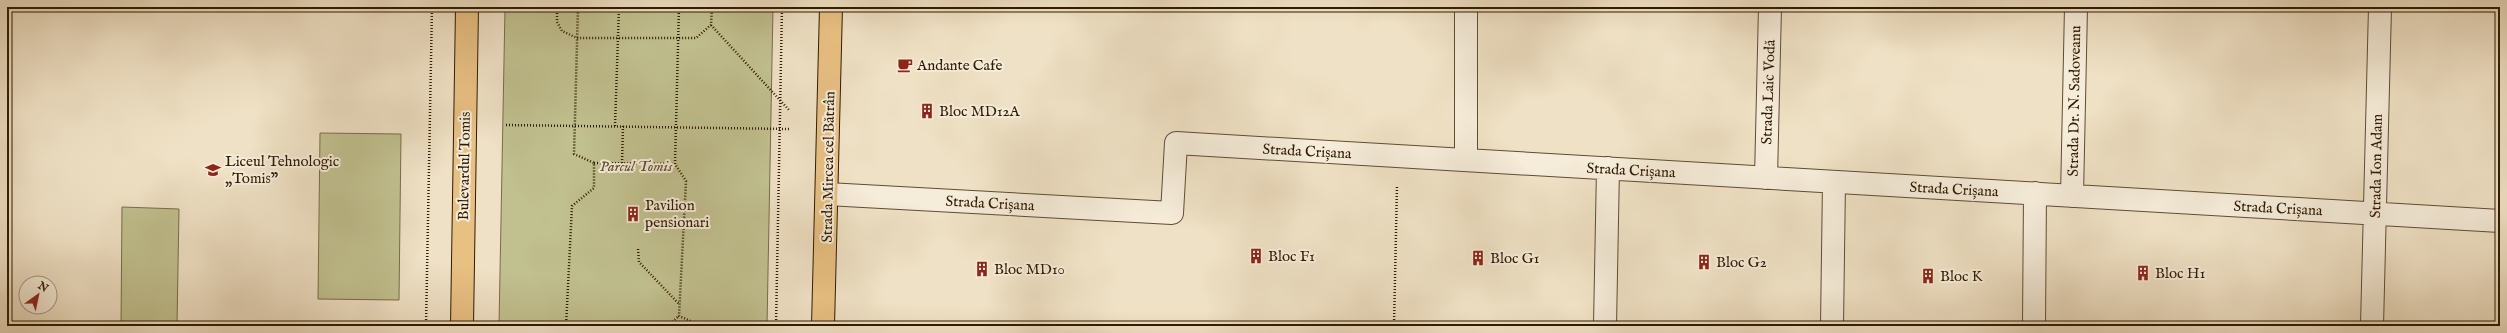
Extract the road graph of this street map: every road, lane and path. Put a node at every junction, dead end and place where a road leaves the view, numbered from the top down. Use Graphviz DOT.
graph roads {
  1 [pos="432,7"];
  2 [pos="467,7"];
  3 [pos="557,7"];
  4 [pos="578,7"];
  5 [pos="619,7"];
  6 [pos="679,7"];
  7 [pos="712,7"];
  8 [pos="782,7"];
  9 [pos="831,7"];
  10 [pos="1466,7"];
  11 [pos="1770,7"];
  12 [pos="2076,7"];
  13 [pos="2380,7"];
  14 [pos="711,25"];
  15 [pos="577,38"];
  16 [pos="618,38"];
  17 [pos="677,38"];
  18 [pos="780,100"];
  19 [pos="789,110"];
  20 [pos="506,125"];
  21 [pos="574,126"];
  22 [pos="615,126"];
  23 [pos="623,126"];
  24 [pos="675,127"];
  25 [pos="780,129"];
  26 [pos="789,129"];
  27 [pos="1398,156"];
  28 [pos="1466,160"];
  29 [pos="594,163"];
  30 [pos="622,163"];
  31 [pos="675,164"];
  32 [pos="1608,168"];
  33 [pos="1766,178"];
  34 [pos="1834,182"];
  35 [pos="2035,193"];
  36 [pos="827,194"];
  37 [pos="2072,196"];
  38 [pos="2375,213"];
  39 [pos="2500,221"];
  40 [pos="638,249"];
  41 [pos="680,304"];
  42 [pos="679,316"];
  43 [pos="426,326"];
  44 [pos="462,326"];
  45 [pos="566,326"];
  46 [pos="668,326"];
  47 [pos="702,326"];
  48 [pos="776,326"];
  49 [pos="823,326"];
  50 [pos="1394,326"];
  51 [pos="1605,326"];
  52 [pos="1832,326"];
  53 [pos="2034,326"];
  54 [pos="2372,326"];
  1 -- 43 [label="path"];
  2 -- 44 [label="main road, Bulevardul Tomis"];
  3 -- 15 [label="path"];
  4 -- 15 [label="path"];
  5 -- 16 [label="path"];
  6 -- 17 [label="path"];
  7 -- 14 [label="path"];
  8 -- 18 [label="path"];
  9 -- 36 [label="main road, Strada Mircea cel Bătrân"];
  10 -- 28 [label="street"];
  11 -- 33 [label="street, Strada Laic Vodă"];
  12 -- 37 [label="street, Strada Dr. N. Sadoveanu"];
  13 -- 38 [label="street, Strada Ion Adam"];
  14 -- 17 [label="path"];
  14 -- 18 [label="path"];
  15 -- 16 [label="path"];
  15 -- 21 [label="path"];
  16 -- 17 [label="path"];
  16 -- 22 [label="path"];
  17 -- 24 [label="path"];
  18 -- 19 [label="path"];
  18 -- 25 [label="path"];
  20 -- 21 [label="path"];
  21 -- 22 [label="path"];
  21 -- 29 [label="path"];
  22 -- 23 [label="path"];
  23 -- 24 [label="path"];
  23 -- 30 [label="path"];
  24 -- 25 [label="path"];
  24 -- 31 [label="path"];
  25 -- 26 [label="path"];
  25 -- 48 [label="path"];
  27 -- 28 [label="street, Strada Crișana"];
  27 -- 36 [label="street, Strada Crișana"];
  27 -- 50 [label="path"];
  28 -- 32 [label="street, Strada Crișana"];
  29 -- 30 [label="path"];
  29 -- 45 [label="path"];
  30 -- 31 [label="path"];
  31 -- 41 [label="path"];
  32 -- 33 [label="street, Strada Crișana"];
  32 -- 51 [label="street"];
  33 -- 34 [label="street, Strada Crișana"];
  34 -- 35 [label="street, Strada Crișana"];
  34 -- 52 [label="street"];
  35 -- 37 [label="street, Strada Crișana"];
  35 -- 53 [label="street"];
  36 -- 49 [label="main road, Strada Mircea cel Bătrân"];
  37 -- 38 [label="street, Strada Crișana"];
  38 -- 39 [label="street, Strada Crișana"];
  38 -- 54 [label="street, Strada Ion Adam"];
  40 -- 41 [label="path"];
  41 -- 42 [label="path"];
  42 -- 46 [label="path"];
  42 -- 47 [label="path"];
}
